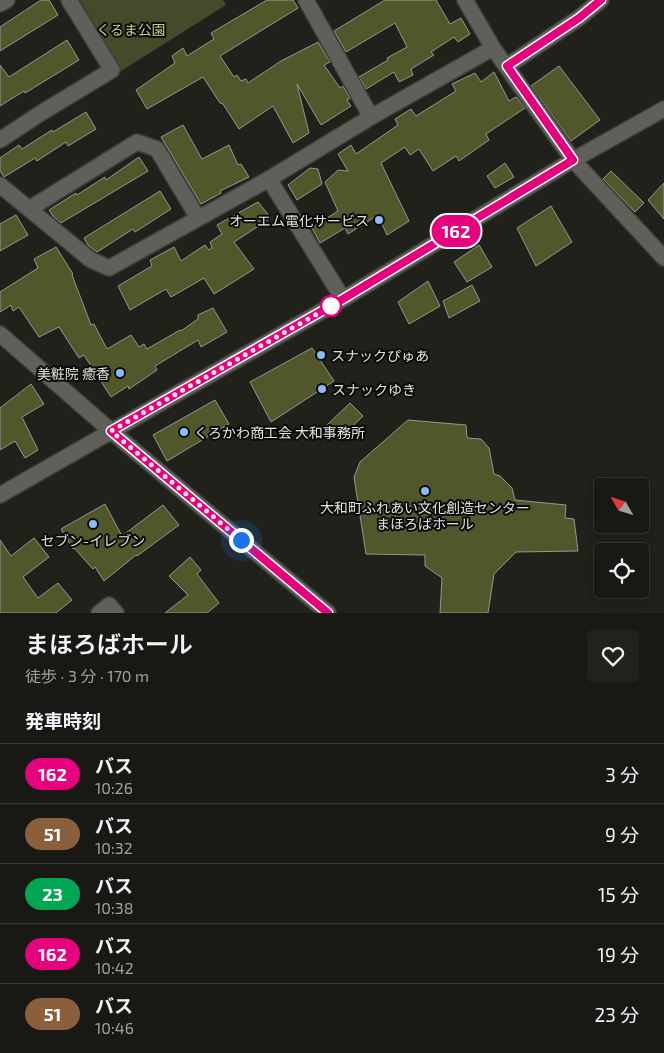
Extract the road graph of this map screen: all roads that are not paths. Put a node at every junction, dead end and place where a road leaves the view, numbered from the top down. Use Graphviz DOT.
graph roads {
  1 [pos="7,0"];
  2 [pos="69,0"];
  3 [pos="306,0"];
  4 [pos="465,0"];
  5 [pos="601,0"];
  6 [pos="0,4"];
  7 [pos="493,48"];
  8 [pos="507,66"];
  9 [pos="664,109"];
  10 [pos="371,117"];
  11 [pos="0,140"];
  12 [pos="573,160"];
  13 [pos="270,179"];
  14 [pos="0,186"];
  15 [pos="29,209"];
  16 [pos="198,218"];
  17 [pos="664,258"];
  18 [pos="343,299"];
  19 [pos="0,334"];
  20 [pos="111,431"];
  21 [pos="0,495"];
  22 [pos="100,613"];
  23 [pos="116,613"];
  24 [pos="328,613"];
  1 -- 6 [label="street"];
  2 -- 11 [label="street"];
  3 -- 10 [label="street"];
  4 -- 7 [label="street"];
  5 -- 8 [label="street"];
  7 -- 8 [label="street"];
  7 -- 10 [label="street"];
  8 -- 12 [label="street"];
  9 -- 12 [label="street"];
  10 -- 13 [label="street"];
  12 -- 17 [label="street"];
  12 -- 18 [label="street"];
  13 -- 16 [label="street"];
  13 -- 18 [label="street"];
  14 -- 15 [label="street"];
  15 -- 16 [label="street"];
  15 -- 16 [label="street"];
  18 -- 20 [label="street"];
  19 -- 20 [label="street"];
  20 -- 21 [label="street"];
  20 -- 24 [label="street"];
  22 -- 23 [label="street"];
}
